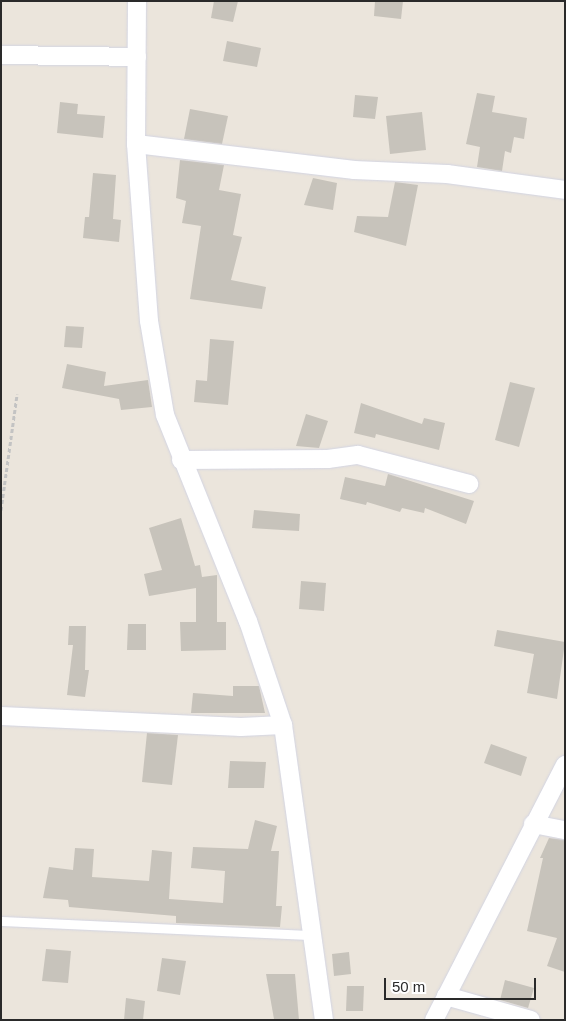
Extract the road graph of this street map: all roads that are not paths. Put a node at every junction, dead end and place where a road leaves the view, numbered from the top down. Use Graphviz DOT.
graph roads {
  1 [pos="136,1"];
  2 [pos="1,55"];
  3 [pos="137,56"];
  4 [pos="136,144"];
  5 [pos="565,190"];
  6 [pos="181,460"];
  7 [pos="469,484"];
  8 [pos="1,716"];
  9 [pos="283,725"];
  10 [pos="565,765"];
  11 [pos="533,824"];
  12 [pos="565,830"];
  13 [pos="1,921"];
  14 [pos="310,935"];
  15 [pos="446,996"];
  16 [pos="324,1020"];
  17 [pos="434,1020"];
  18 [pos="531,1020"];
  1 -- 3 [label="street"];
  2 -- 3 [label="street"];
  3 -- 4 [label="street"];
  4 -- 5 [label="street"];
  4 -- 6 [label="street"];
  6 -- 7 [label="street"];
  6 -- 9 [label="street"];
  8 -- 9 [label="street"];
  9 -- 14 [label="street"];
  10 -- 11 [label="street"];
  11 -- 12 [label="street"];
  11 -- 15 [label="street"];
  13 -- 14 [label="lane"];
  14 -- 16 [label="street"];
  15 -- 17 [label="street"];
  15 -- 18 [label="street"];
}
